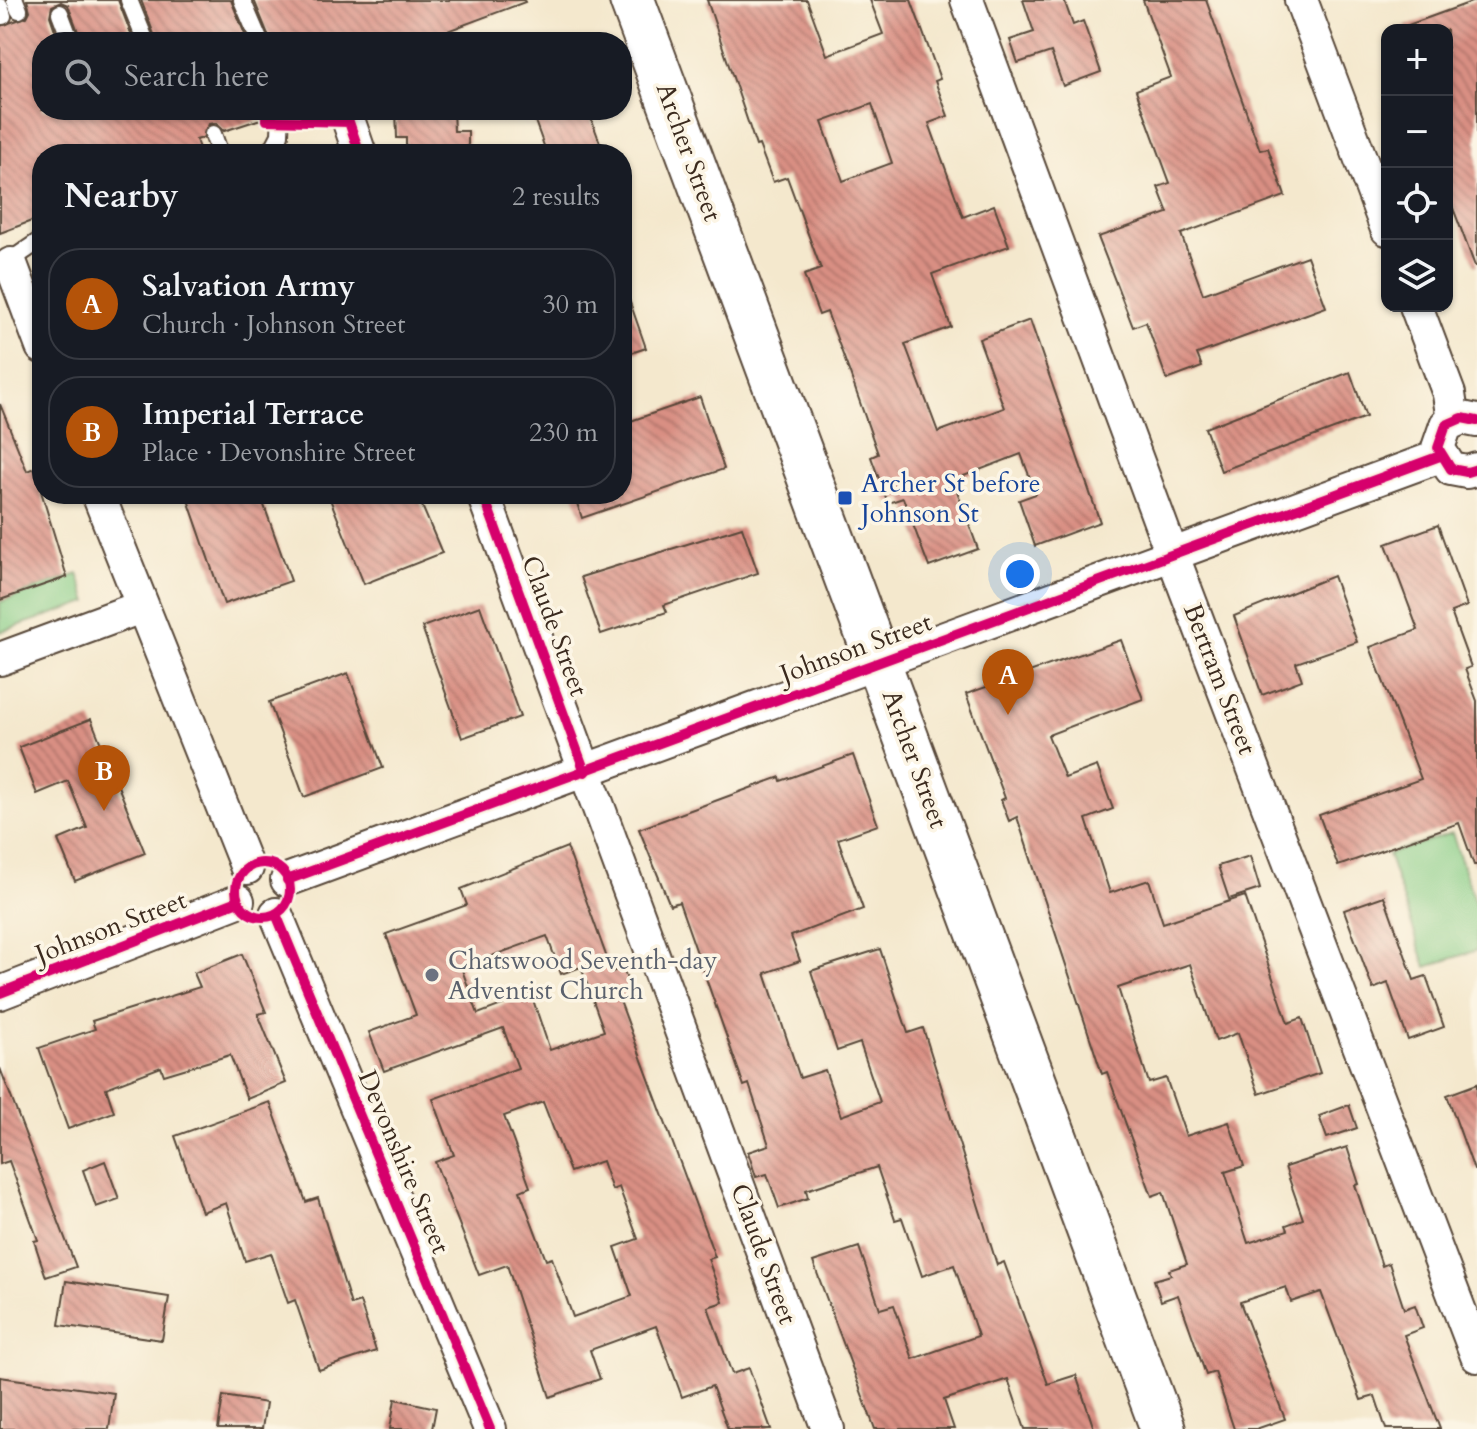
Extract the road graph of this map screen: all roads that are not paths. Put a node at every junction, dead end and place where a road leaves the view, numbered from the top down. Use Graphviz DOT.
graph roads {
  1 [pos="129,0"];
  2 [pos="242,0"];
  3 [pos="632,0"];
  4 [pos="967,0"];
  5 [pos="1301,0"];
  6 [pos="60,13"];
  7 [pos="67,32"];
  8 [pos="142,32"];
  9 [pos="256,32"];
  10 [pos="280,120"];
  11 [pos="349,122"];
  12 [pos="211,135"];
  13 [pos="214,144"];
  14 [pos="276,144"];
  15 [pos="357,144"];
  16 [pos="1381,213"];
  17 [pos="32,246"];
  18 [pos="32,254"];
  19 [pos="5,265"];
  20 [pos="1418,312"];
  21 [pos="32,325"];
  22 [pos="1465,421"];
  23 [pos="1440,456"];
  24 [pos="1477,471"];
  25 [pos="102,504"];
  26 [pos="487,504"];
  27 [pos="1173,555"];
  28 [pos="141,607"];
  29 [pos="0,659"];
  30 [pos="879,662"];
  31 [pos="585,772"];
  32 [pos="247,868"];
  33 [pos="287,880"];
  34 [pos="238,901"];
  35 [pos="276,914"];
  36 [pos="0,993"];
  37 [pos="1477,1356"];
  38 [pos="490,1429"];
  39 [pos="828,1429"];
  40 [pos="1163,1429"];
  1 -- 8 [label="lane"];
  2 -- 9 [label="lane"];
  3 -- 30 [label="main road, Archer Street"];
  4 -- 27 [label="street, Bertram Street"];
  5 -- 16 [label="street"];
  6 -- 7 [label="lane"];
  10 -- 14 [label="lane"];
  11 -- 15 [label="street"];
  12 -- 13 [label="lane"];
  17 -- 19 [label="lane"];
  18 -- 19 [label="lane"];
  19 -- 21 [label="street"];
  20 -- 22 [label="street"];
  22 -- 23 [label="street"];
  23 -- 24 [label="street"];
  23 -- 27 [label="street, Johnson Street"];
  25 -- 28 [label="street"];
  26 -- 31 [label="street, Claude Street"];
  27 -- 30 [label="street, Johnson Street"];
  27 -- 37 [label="street, Bertram Street"];
  28 -- 29 [label="street"];
  28 -- 32 [label="street"];
  30 -- 31 [label="street, Johnson Street"];
  30 -- 40 [label="main road, Archer Street"];
  31 -- 33 [label="street, Johnson Street"];
  31 -- 39 [label="street, Claude Street"];
  32 -- 33 [label="street"];
  32 -- 34 [label="street"];
  33 -- 35 [label="street"];
  34 -- 35 [label="street"];
  34 -- 36 [label="street, Johnson Street"];
  35 -- 38 [label="street, Devonshire Street"];
}
